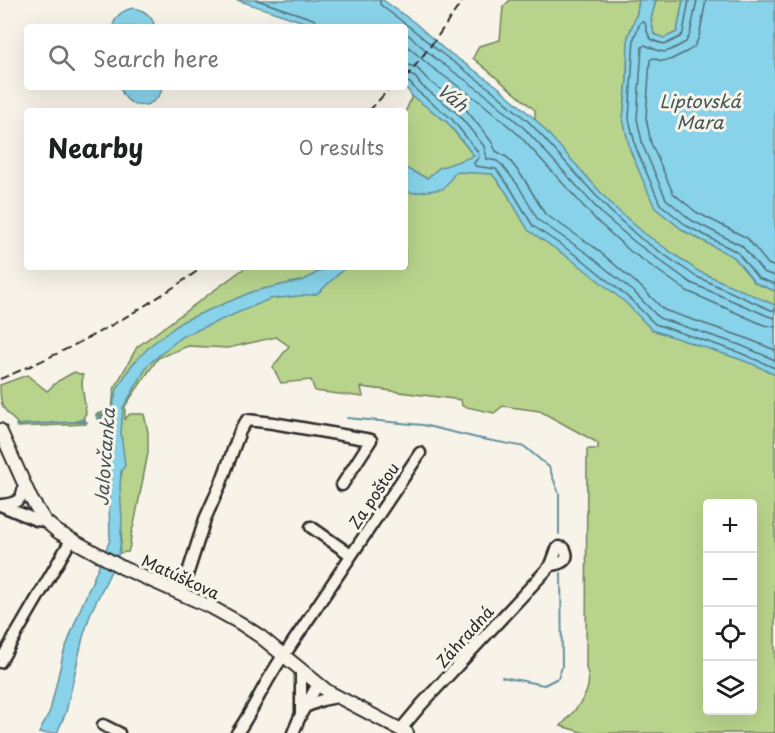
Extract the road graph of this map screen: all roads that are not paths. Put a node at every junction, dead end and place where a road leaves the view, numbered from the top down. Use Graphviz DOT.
graph roads {
  1 [pos="0,430"];
  2 [pos="420,453"];
  3 [pos="24,484"];
  4 [pos="342,485"];
  5 [pos="0,505"];
  6 [pos="45,521"];
  7 [pos="310,527"];
  8 [pos="71,540"];
  9 [pos="351,555"];
  10 [pos="550,565"];
  11 [pos="180,593"];
  12 [pos="284,655"];
  13 [pos="0,662"];
  14 [pos="302,671"];
  15 [pos="318,684"];
  16 [pos="337,696"];
  17 [pos="303,711"];
  18 [pos="103,724"];
  19 [pos="404,731"];
  20 [pos="119,733"];
  21 [pos="237,733"];
  22 [pos="293,733"];
  1 -- 3 [label="main road"];
  2 -- 9 [label="street, Za poštou"];
  3 -- 5 [label="street, Matúškova"];
  3 -- 6 [label="main road"];
  4 -- 11 [label="street"];
  5 -- 6 [label="street, Matúškova"];
  6 -- 8 [label="main road, Matúškova"];
  7 -- 9 [label="street, Za poštou"];
  8 -- 11 [label="main road, Matúškova"];
  8 -- 13 [label="street"];
  9 -- 12 [label="street, Za poštou"];
  10 -- 19 [label="street, Záhradná"];
  11 -- 12 [label="main road, Matúškova"];
  12 -- 14 [label="main road, Matúškova"];
  12 -- 21 [label="street, Za poštou"];
  14 -- 15 [label="main road, Matúškova"];
  14 -- 17 [label="street"];
  15 -- 16 [label="main road, Matúškova"];
  15 -- 17 [label="street"];
  16 -- 17 [label="street"];
  16 -- 19 [label="main road, Matúškova"];
  17 -- 22 [label="street"];
  18 -- 20 [label="street"];
}
